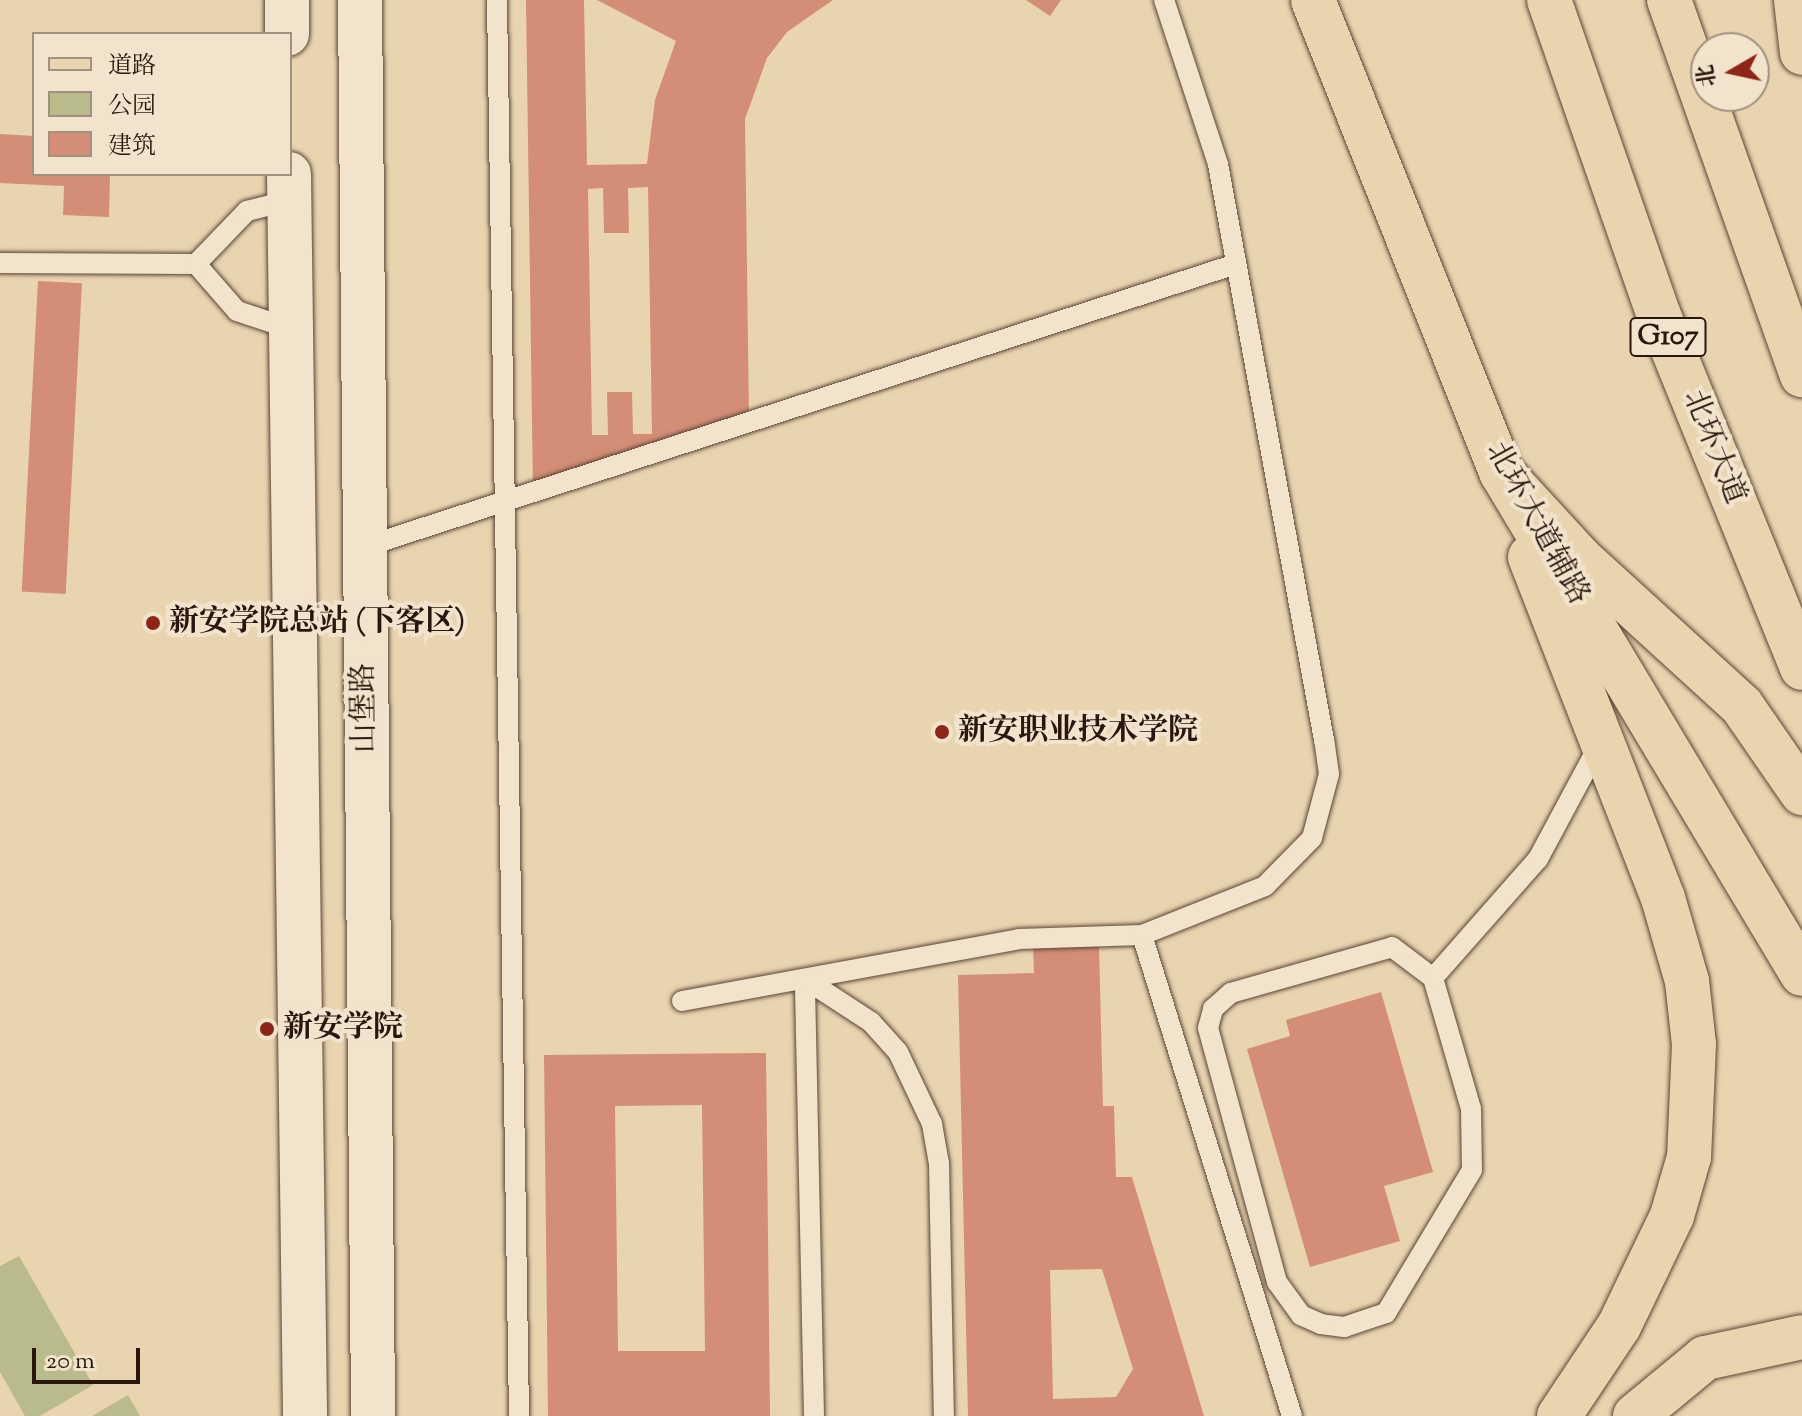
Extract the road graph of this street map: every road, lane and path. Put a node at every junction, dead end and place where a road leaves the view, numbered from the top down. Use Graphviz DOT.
graph roads {
  1 [pos="287,0"];
  2 [pos="360,0"];
  3 [pos="497,0"];
  4 [pos="1164,0"];
  5 [pos="1313,0"];
  6 [pos="1549,0"];
  7 [pos="1669,0"];
  8 [pos="1796,0"];
  9 [pos="287,32"];
  10 [pos="1802,53"];
  11 [pos="289,187"];
  12 [pos="0,263"];
  13 [pos="196,264"];
  14 [pos="1236,264"];
  15 [pos="291,329"];
  16 [pos="1802,375"];
  17 [pos="1501,472"];
  18 [pos="501,502"];
  19 [pos="364,547"];
  20 [pos="1802,668"];
  21 [pos="1601,743"];
  22 [pos="1802,793"];
  23 [pos="1142,935"];
  24 [pos="1802,974"];
  25 [pos="1433,978"];
  26 [pos="805,979"];
  27 [pos="682,1001"];
  28 [pos="1802,1337"];
  29 [pos="305,1416"];
  30 [pos="373,1416"];
  31 [pos="519,1416"];
  32 [pos="814,1416"];
  33 [pos="944,1416"];
  34 [pos="1292,1416"];
  35 [pos="1559,1416"];
  36 [pos="1635,1416"];
  1 -- 9 [label="main road"];
  2 -- 19 [label="main road, 山堡路"];
  3 -- 18 [label="lane"];
  4 -- 14 [label="lane"];
  5 -- 17 [label="main road, 北环大道辅路"];
  6 -- 20 [label="main road, 北环大道 / G107"];
  7 -- 16 [label="main road"];
  8 -- 10 [label="main road"];
  11 -- 13 [label="lane"];
  11 -- 15 [label="main road"];
  12 -- 13 [label="lane"];
  13 -- 15 [label="lane"];
  14 -- 18 [label="lane"];
  14 -- 23 [label="lane"];
  15 -- 29 [label="main road"];
  17 -- 21 [label="main road"];
  17 -- 22 [label="main road"];
  17 -- 24 [label="main road, 北环大道辅路"];
  18 -- 19 [label="lane"];
  18 -- 31 [label="lane"];
  19 -- 30 [label="main road, 山堡路"];
  21 -- 25 [label="lane"];
  21 -- 35 [label="main road"];
  23 -- 26 [label="lane"];
  23 -- 34 [label="lane"];
  25 -- 25 [label="lane"];
  26 -- 27 [label="lane"];
  26 -- 32 [label="lane"];
  26 -- 33 [label="lane"];
  28 -- 36 [label="main road"];
}
